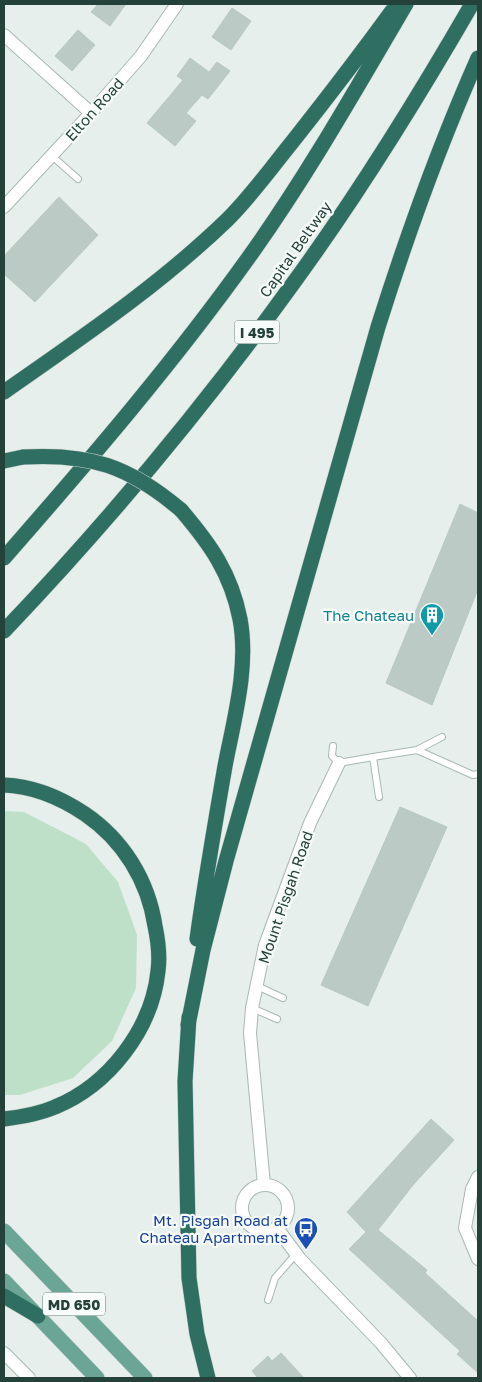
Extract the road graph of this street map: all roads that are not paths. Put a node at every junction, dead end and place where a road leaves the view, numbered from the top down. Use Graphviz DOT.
graph roads {
  1 [pos="177,4"];
  2 [pos="397,4"];
  3 [pos="406,4"];
  4 [pos="472,4"];
  5 [pos="4,35"];
  6 [pos="478,58"];
  7 [pos="91,113"];
  8 [pos="52,156"];
  9 [pos="78,179"];
  10 [pos="4,207"];
  11 [pos="4,392"];
  12 [pos="4,461"];
  13 [pos="4,558"];
  14 [pos="4,632"];
  15 [pos="442,737"];
  16 [pos="333,746"];
  17 [pos="417,750"];
  18 [pos="372,757"];
  19 [pos="339,764"];
  20 [pos="478,774"];
  21 [pos="4,785"];
  22 [pos="379,797"];
  23 [pos="257,986"];
  24 [pos="283,998"];
  25 [pos="252,1008"];
  26 [pos="277,1018"];
  27 [pos="188,1025"];
  28 [pos="4,1119"];
  29 [pos="478,1177"];
  30 [pos="264,1185"];
  31 [pos="277,1228"];
  32 [pos="4,1231"];
  33 [pos="296,1254"];
  34 [pos="478,1259"];
  35 [pos="4,1281"];
  36 [pos="4,1296"];
  37 [pos="268,1300"];
  38 [pos="38,1316"];
  39 [pos="4,1353"];
  40 [pos="29,1378"];
  41 [pos="97,1378"];
  42 [pos="145,1378"];
  43 [pos="208,1378"];
  44 [pos="410,1378"];
  1 -- 7 [label="street, Elton Road"];
  2 -- 11 [label="highway"];
  3 -- 13 [label="highway"];
  4 -- 14 [label="highway, Capital Beltway / I 495"];
  5 -- 7 [label="street"];
  6 -- 27 [label="highway"];
  7 -- 8 [label="street, Elton Road"];
  8 -- 9 [label="lane"];
  8 -- 10 [label="street, Elton Road"];
  12 -- 27 [label="highway, bridge"];
  15 -- 17 [label="lane"];
  16 -- 19 [label="lane"];
  17 -- 18 [label="lane"];
  17 -- 20 [label="lane"];
  18 -- 19 [label="lane"];
  18 -- 22 [label="lane"];
  19 -- 23 [label="street, Mount Pisgah Road"];
  21 -- 28 [label="highway"];
  23 -- 24 [label="lane"];
  23 -- 25 [label="street, Mount Pisgah Road"];
  25 -- 26 [label="lane"];
  25 -- 30 [label="street, Mount Pisgah Road"];
  27 -- 43 [label="highway"];
  29 -- 34 [label="street"];
  30 -- 31 [label="street"];
  30 -- 31 [label="street"];
  31 -- 33 [label="street"];
  32 -- 42 [label="main road, MD 650"];
  33 -- 37 [label="lane"];
  33 -- 44 [label="street"];
  35 -- 38 [label="main road, MD 650"];
  36 -- 38 [label="highway"];
  38 -- 41 [label="main road, MD 650"];
  39 -- 40 [label="street"];
}
